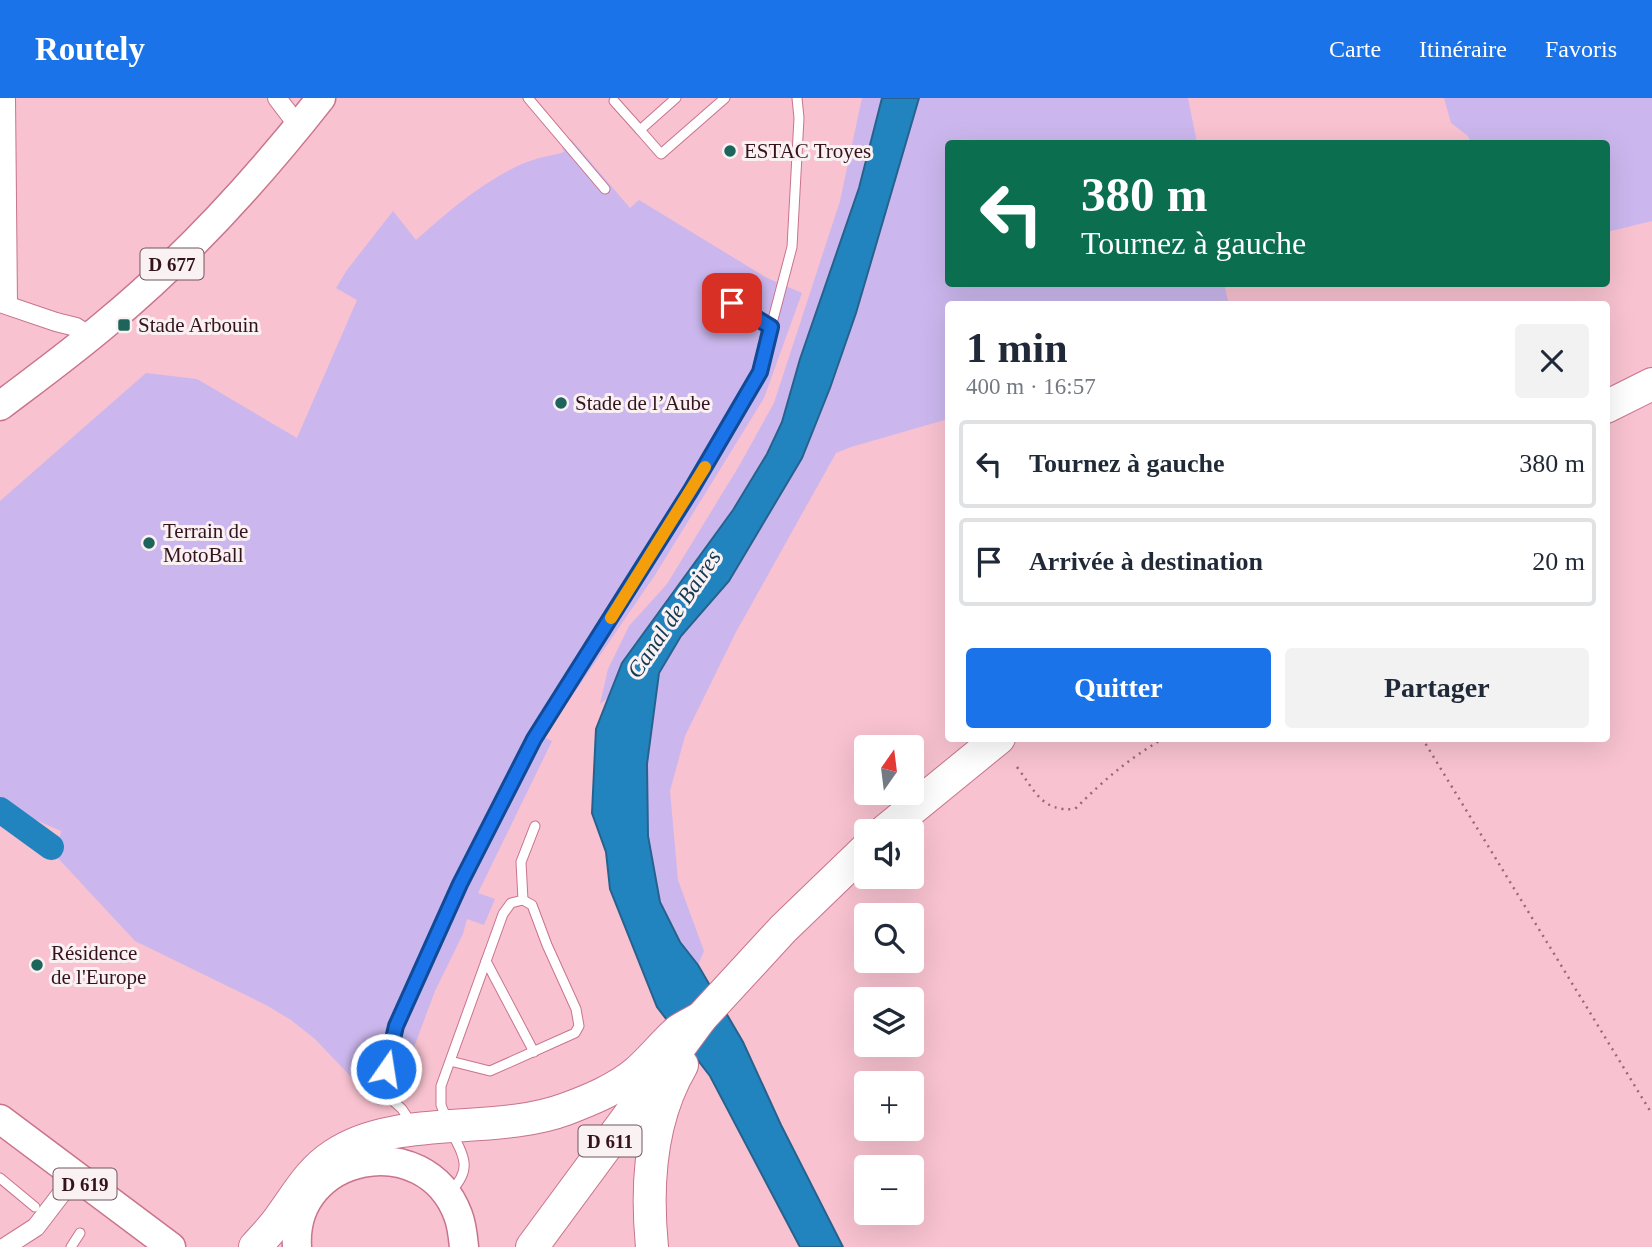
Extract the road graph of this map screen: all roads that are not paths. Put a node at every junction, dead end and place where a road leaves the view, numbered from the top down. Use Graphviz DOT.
graph roads {
  1 [pos="6,98"];
  2 [pos="277,98"];
  3 [pos="321,98"];
  4 [pos="528,98"];
  5 [pos="676,98"];
  6 [pos="725,98"];
  7 [pos="797,98"];
  8 [pos="614,99"];
  9 [pos="299,127"];
  10 [pos="640,130"];
  11 [pos="605,189"];
  12 [pos="732,303"];
  13 [pos="4,304"];
  14 [pos="771,327"];
  15 [pos="82,343"];
  16 [pos="1652,384"];
  17 [pos="1610,405"];
  18 [pos="0,407"];
  19 [pos="994,742"];
  20 [pos="900,819"];
  21 [pos="535,826"];
  22 [pos="854,861"];
  23 [pos="523,900"];
  24 [pos="486,961"];
  25 [pos="734,990"];
  26 [pos="534,1052"];
  27 [pos="674,1055"];
  28 [pos="450,1061"];
  29 [pos="0,1119"];
  30 [pos="449,1127"];
  31 [pos="416,1130"];
  32 [pos="75,1176"];
  33 [pos="0,1178"];
  34 [pos="447,1195"];
  35 [pos="36,1207"];
  36 [pos="80,1233"];
  37 [pos="275,1234"];
  38 [pos="538,1240"];
  39 [pos="5,1247"];
  40 [pos="71,1247"];
  41 [pos="171,1247"];
  42 [pos="255,1247"];
  43 [pos="297,1247"];
  44 [pos="464,1247"];
  45 [pos="652,1247"];
  1 -- 13 [label="street"];
  2 -- 9 [label="street"];
  3 -- 9 [label="main road, D 677"];
  4 -- 11 [label="lane"];
  5 -- 10 [label="lane"];
  6 -- 10 [label="lane"];
  7 -- 14 [label="lane"];
  8 -- 10 [label="lane"];
  9 -- 15 [label="main road, D 677"];
  12 -- 14 [label="lane"];
  13 -- 15 [label="street"];
  14 -- 31 [label="lane"];
  15 -- 18 [label="main road, D 677"];
  16 -- 17 [label="highway"];
  19 -- 20 [label="highway"];
  21 -- 23 [label="lane"];
  22 -- 25 [label="highway"];
  23 -- 24 [label="lane"];
  23 -- 26 [label="lane"];
  24 -- 26 [label="lane"];
  24 -- 28 [label="lane"];
  25 -- 27 [label="highway"];
  25 -- 27 [label="highway"];
  26 -- 28 [label="lane"];
  27 -- 30 [label="highway"];
  27 -- 38 [label="highway, D 611"];
  27 -- 45 [label="highway"];
  28 -- 30 [label="lane"];
  29 -- 32 [label="main road, D 619"];
  30 -- 31 [label="highway"];
  30 -- 34 [label="lane"];
  31 -- 37 [label="highway"];
  32 -- 39 [label="street"];
  32 -- 41 [label="main road, D 619"];
  33 -- 35 [label="lane"];
  34 -- 43 [label="main road"];
  34 -- 44 [label="main road"];
  36 -- 40 [label="lane"];
  37 -- 42 [label="highway"];
}
